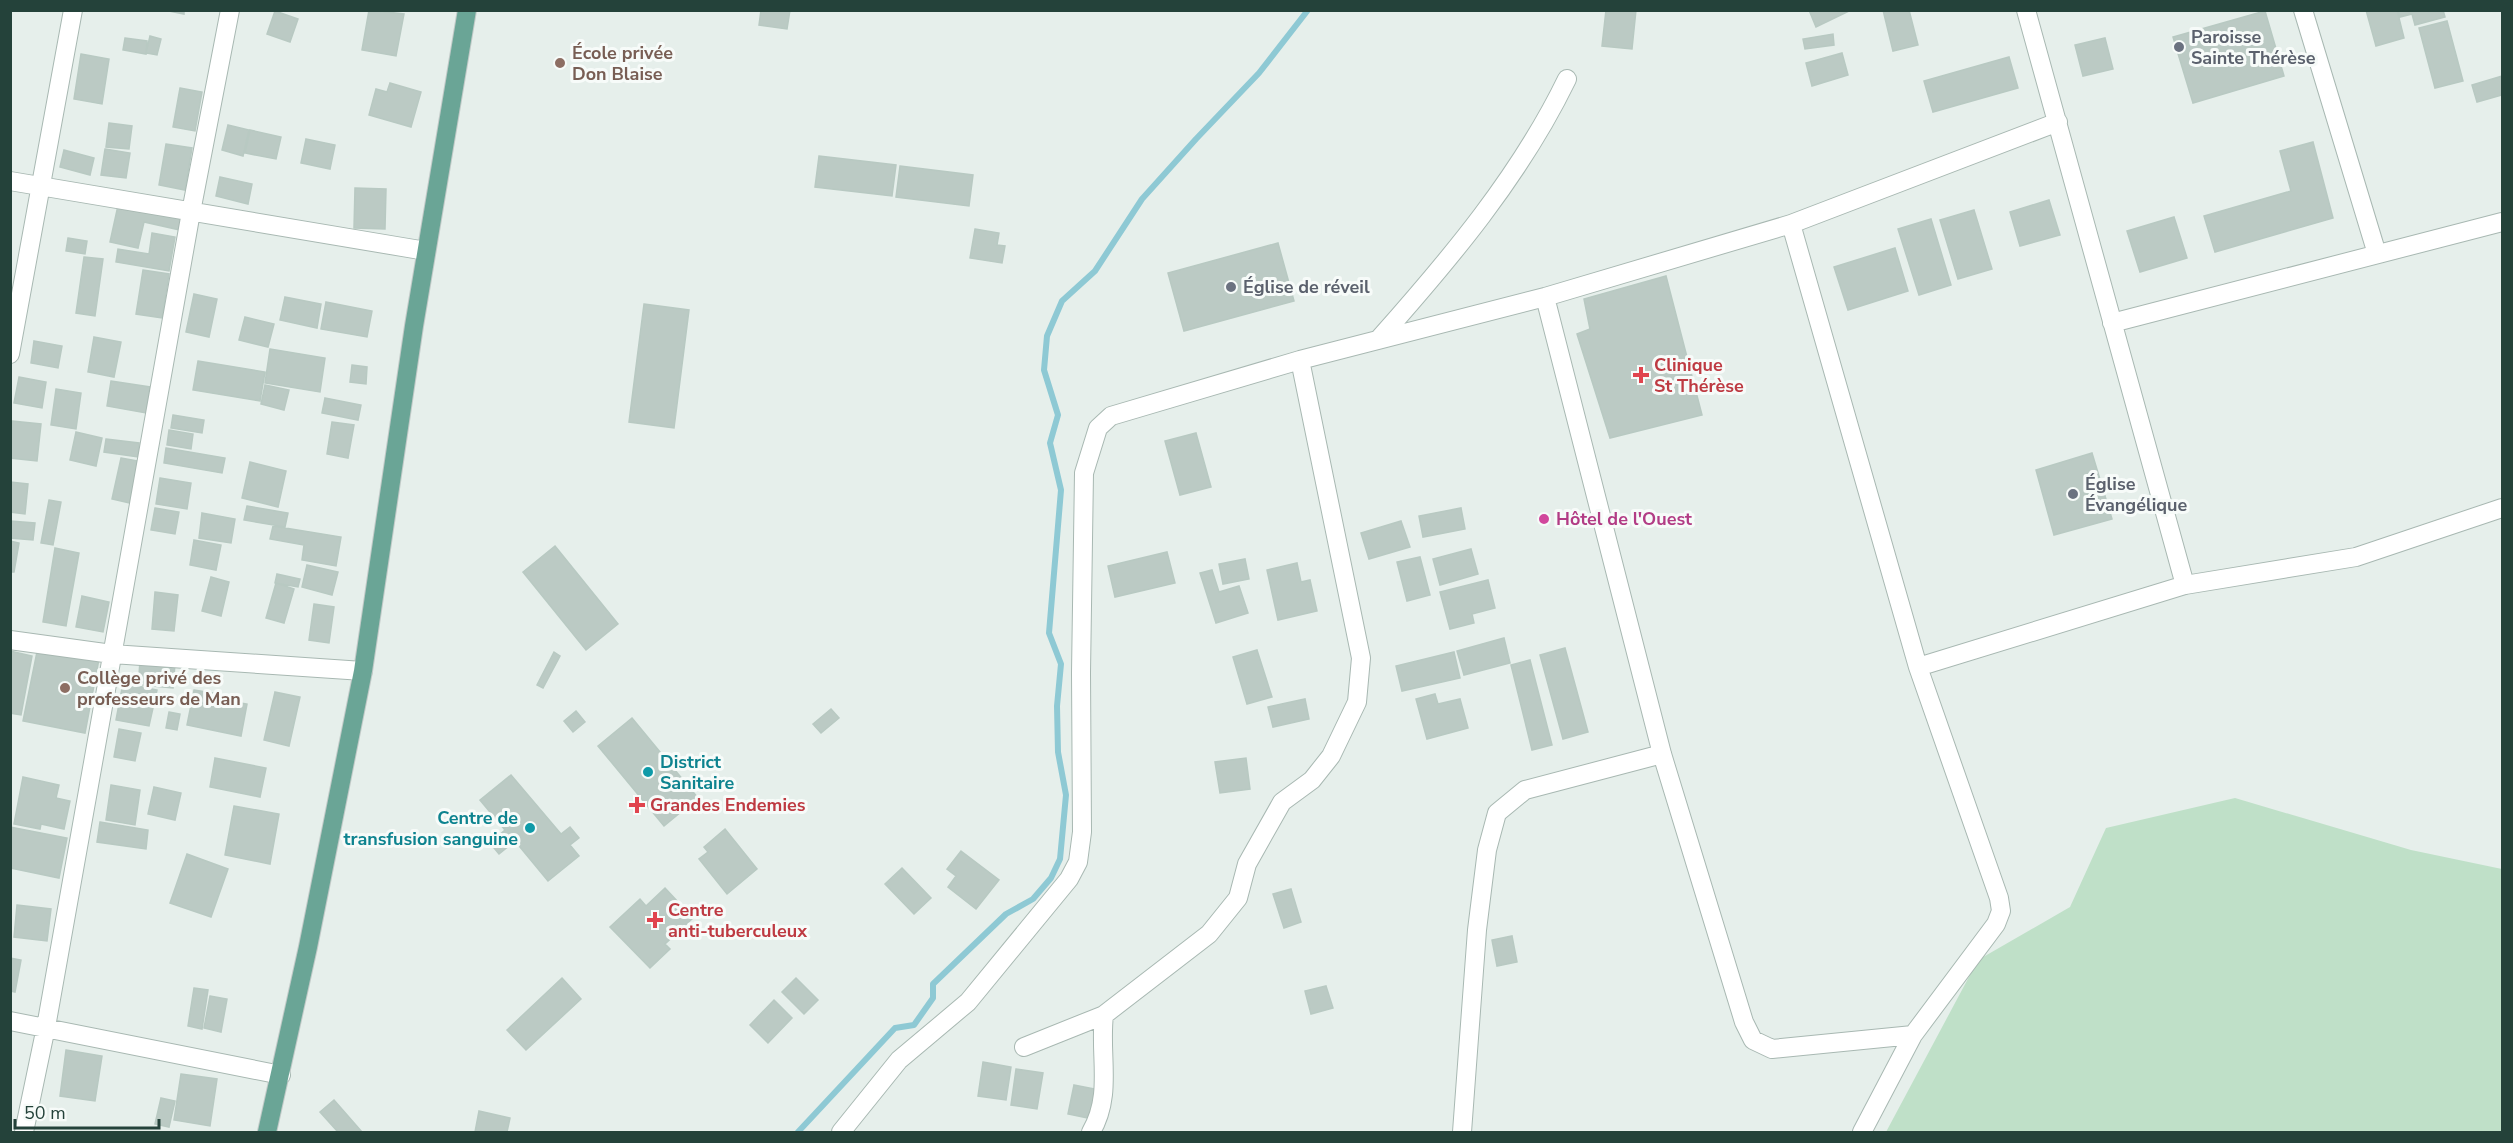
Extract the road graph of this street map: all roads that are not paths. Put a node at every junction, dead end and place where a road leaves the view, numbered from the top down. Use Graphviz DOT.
graph roads {
  1 [pos="73,10"];
  2 [pos="230,10"];
  3 [pos="467,10"];
  4 [pos="2026,10"];
  5 [pos="2303,10"];
  6 [pos="1567,79"];
  7 [pos="2058,122"];
  8 [pos="10,181"];
  9 [pos="41,186"];
  10 [pos="190,212"];
  11 [pos="2502,222"];
  12 [pos="1791,224"];
  13 [pos="426,251"];
  14 [pos="2377,254"];
  15 [pos="1545,297"];
  16 [pos="2112,323"];
  17 [pos="1378,340"];
  18 [pos="10,354"];
  19 [pos="1300,360"];
  20 [pos="2502,508"];
  21 [pos="2185,585"];
  22 [pos="10,640"];
  23 [pos="112,654"];
  24 [pos="1918,667"];
  25 [pos="363,671"];
  26 [pos="1662,754"];
  27 [pos="1104,1014"];
  28 [pos="10,1021"];
  29 [pos="46,1027"];
  30 [pos="1913,1035"];
  31 [pos="1024,1047"];
  32 [pos="281,1075"];
  33 [pos="24,1132"];
  34 [pos="267,1132"];
  35 [pos="841,1132"];
  36 [pos="1091,1132"];
  37 [pos="1462,1132"];
  38 [pos="1862,1132"];
  1 -- 9 [label="street"];
  2 -- 10 [label="street"];
  3 -- 13 [label="main road"];
  4 -- 7 [label="street"];
  5 -- 14 [label="street"];
  6 -- 17 [label="street"];
  7 -- 12 [label="street"];
  7 -- 16 [label="street"];
  8 -- 9 [label="street"];
  9 -- 10 [label="street"];
  9 -- 18 [label="street"];
  10 -- 13 [label="street"];
  10 -- 23 [label="street"];
  11 -- 14 [label="street"];
  12 -- 15 [label="street"];
  12 -- 24 [label="street"];
  13 -- 25 [label="main road"];
  14 -- 16 [label="street"];
  15 -- 17 [label="street"];
  15 -- 26 [label="street"];
  16 -- 21 [label="street"];
  17 -- 19 [label="street"];
  19 -- 27 [label="street"];
  19 -- 35 [label="street"];
  20 -- 21 [label="street"];
  21 -- 24 [label="street"];
  22 -- 23 [label="street"];
  23 -- 25 [label="street"];
  23 -- 29 [label="street"];
  24 -- 30 [label="street"];
  25 -- 32 [label="main road"];
  26 -- 30 [label="street"];
  26 -- 37 [label="street"];
  27 -- 31 [label="street"];
  27 -- 36 [label="street"];
  28 -- 29 [label="street"];
  29 -- 32 [label="street"];
  29 -- 33 [label="street"];
  30 -- 38 [label="street"];
  32 -- 34 [label="main road"];
}
